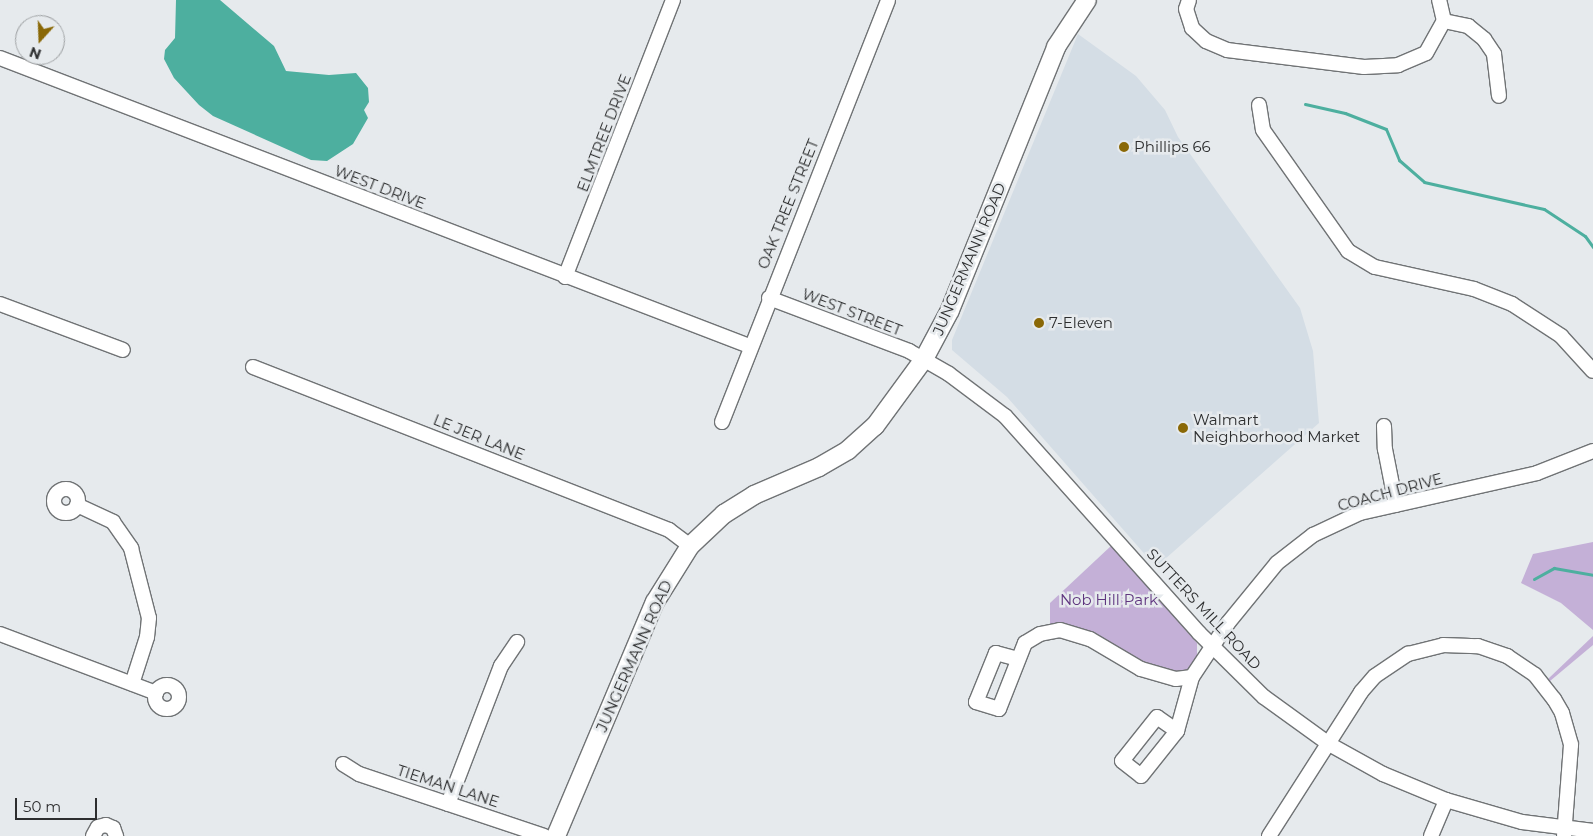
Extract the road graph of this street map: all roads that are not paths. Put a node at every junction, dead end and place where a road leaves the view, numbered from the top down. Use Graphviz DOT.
graph roads {
  1 [pos="673,0"];
  2 [pos="888,0"];
  3 [pos="1088,0"];
  4 [pos="1189,0"];
  5 [pos="1439,0"];
  6 [pos="1444,21"];
  7 [pos="0,58"];
  8 [pos="1499,96"];
  9 [pos="1258,105"];
  10 [pos="565,277"];
  11 [pos="769,298"];
  12 [pos="0,304"];
  13 [pos="749,346"];
  14 [pos="123,350"];
  15 [pos="924,359"];
  16 [pos="253,367"];
  17 [pos="1593,371"];
  18 [pos="722,422"];
  19 [pos="1384,426"];
  20 [pos="1593,452"];
  21 [pos="77,504"];
  22 [pos="1396,505"];
  23 [pos="690,546"];
  24 [pos="0,634"];
  25 [pos="517,642"];
  26 [pos="1213,647"];
  27 [pos="1018,659"];
  28 [pos="1192,677"];
  29 [pos="132,684"];
  30 [pos="156,693"];
  31 [pos="1177,731"];
  32 [pos="1329,744"];
  33 [pos="342,764"];
  34 [pos="1446,800"];
  35 [pos="448,804"];
  36 [pos="1593,831"];
  37 [pos="1564,832"];
  38 [pos="93,836"];
  39 [pos="116,836"];
  40 [pos="544,836"];
  41 [pos="556,836"];
  42 [pos="1269,836"];
  43 [pos="1431,836"];
  1 -- 10 [label="street, ELMTREE DRIVE"];
  2 -- 11 [label="street, OAK TREE STREET"];
  3 -- 15 [label="main road, JUNGERMANN ROAD"];
  4 -- 6 [label="street"];
  5 -- 6 [label="street"];
  6 -- 8 [label="street"];
  7 -- 10 [label="street, WEST DRIVE"];
  9 -- 17 [label="street"];
  10 -- 13 [label="street, WEST DRIVE"];
  11 -- 13 [label="street, OAK TREE STREET"];
  11 -- 15 [label="street, WEST STREET"];
  12 -- 14 [label="street"];
  13 -- 18 [label="street, OAK TREE STREET"];
  15 -- 23 [label="main road, JUNGERMANN ROAD"];
  15 -- 26 [label="street, SUTTERS MILL ROAD"];
  16 -- 23 [label="street, LE JER LANE"];
  19 -- 22 [label="street"];
  20 -- 22 [label="street, COACH DRIVE"];
  21 -- 29 [label="street"];
  22 -- 26 [label="street, COACH DRIVE"];
  23 -- 41 [label="main road, JUNGERMANN ROAD"];
  24 -- 29 [label="street"];
  25 -- 35 [label="street"];
  26 -- 28 [label="street, COACH DRIVE"];
  26 -- 32 [label="street, SUTTERS MILL ROAD"];
  27 -- 28 [label="street"];
  28 -- 31 [label="street, COACH DRIVE"];
  29 -- 30 [label="street"];
  32 -- 34 [label="street, SUTTERS MILL ROAD"];
  32 -- 37 [label="street"];
  32 -- 42 [label="street"];
  33 -- 35 [label="street, TIEMAN LANE"];
  34 -- 37 [label="street, SUTTERS MILL ROAD"];
  34 -- 43 [label="street"];
  35 -- 40 [label="street, TIEMAN LANE"];
  36 -- 37 [label="street, SUTTERS MILL ROAD"];
  38 -- 39 [label="street"];
}
